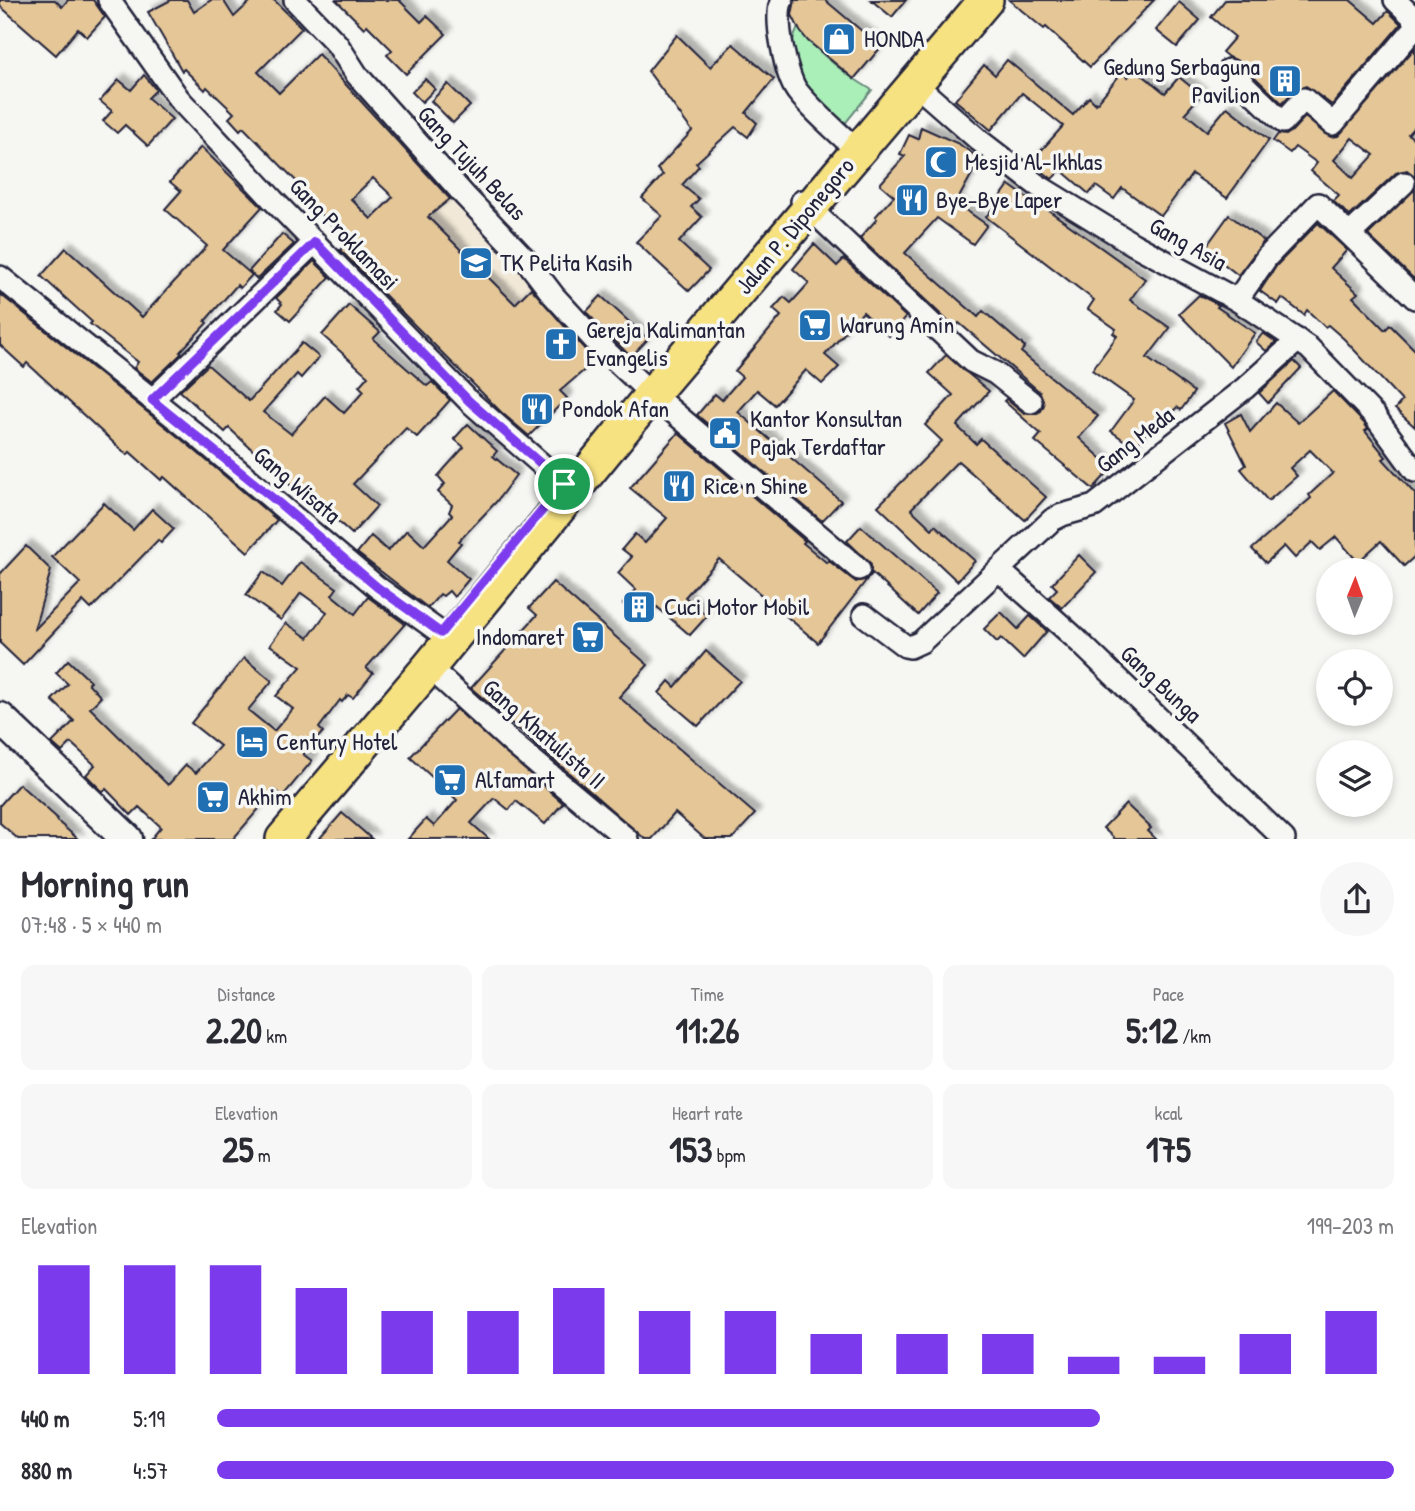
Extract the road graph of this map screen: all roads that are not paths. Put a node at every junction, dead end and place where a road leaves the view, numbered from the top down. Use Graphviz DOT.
graph roads {
  1 [pos="109,0"];
  2 [pos="295,0"];
  3 [pos="782,0"];
  4 [pos="966,0"];
  5 [pos="986,0"];
  6 [pos="1395,0"];
  7 [pos="1415,19"];
  8 [pos="1415,28"];
  9 [pos="1229,70"];
  10 [pos="915,84"];
  11 [pos="848,142"];
  12 [pos="1404,183"];
  13 [pos="804,203"];
  14 [pos="1350,234"];
  15 [pos="315,242"];
  16 [pos="0,277"];
  17 [pos="1415,298"];
  18 [pos="1237,300"];
  19 [pos="1298,340"];
  20 [pos="648,391"];
  21 [pos="152,400"];
  22 [pos="1031,402"];
  23 [pos="1415,471"];
  24 [pos="564,484"];
  25 [pos="859,569"];
  26 [pos="999,570"];
  27 [pos="864,615"];
  28 [pos="441,633"];
  29 [pos="429,667"];
  30 [pos="0,718"];
  31 [pos="127,839"];
  32 [pos="264,839"];
  33 [pos="283,839"];
  34 [pos="626,839"];
  35 [pos="1284,839"];
  1 -- 15 [label="street, Gang Proklamasi"];
  2 -- 20 [label="street, Gang Tujuh Belas"];
  3 -- 11 [label="street"];
  4 -- 11 [label="main road, Jalan P. Diponegoro"];
  5 -- 10 [label="main road, Jalan P. Diponegoro"];
  6 -- 7 [label="street"];
  8 -- 9 [label="street"];
  10 -- 13 [label="main road, Jalan P. Diponegoro"];
  10 -- 18 [label="street, Gang Asia"];
  11 -- 13 [label="main road, Jalan P. Diponegoro"];
  12 -- 14 [label="street"];
  13 -- 20 [label="main road, Jalan P. Diponegoro"];
  13 -- 22 [label="street"];
  14 -- 17 [label="street"];
  14 -- 18 [label="street"];
  15 -- 21 [label="street"];
  15 -- 24 [label="street, Gang Proklamasi"];
  16 -- 21 [label="street, Gang Wisata"];
  18 -- 19 [label="street, Gang Asia"];
  19 -- 23 [label="street, Gang Asia"];
  19 -- 26 [label="street, Gang Meda"];
  20 -- 24 [label="main road, Jalan P. Diponegoro"];
  20 -- 25 [label="street, Gang Tujuh Belas"];
  20 -- 29 [label="main road, Jalan P. Diponegoro"];
  21 -- 28 [label="street, Gang Wisata"];
  24 -- 28 [label="main road, Jalan P. Diponegoro"];
  26 -- 27 [label="street, Gang Meda"];
  26 -- 35 [label="street, Gang Bunga"];
  28 -- 32 [label="main road, Jalan P. Diponegoro"];
  29 -- 33 [label="main road, Jalan P. Diponegoro"];
  29 -- 34 [label="street, Gang Khatulista II"];
  30 -- 31 [label="street"];
}
